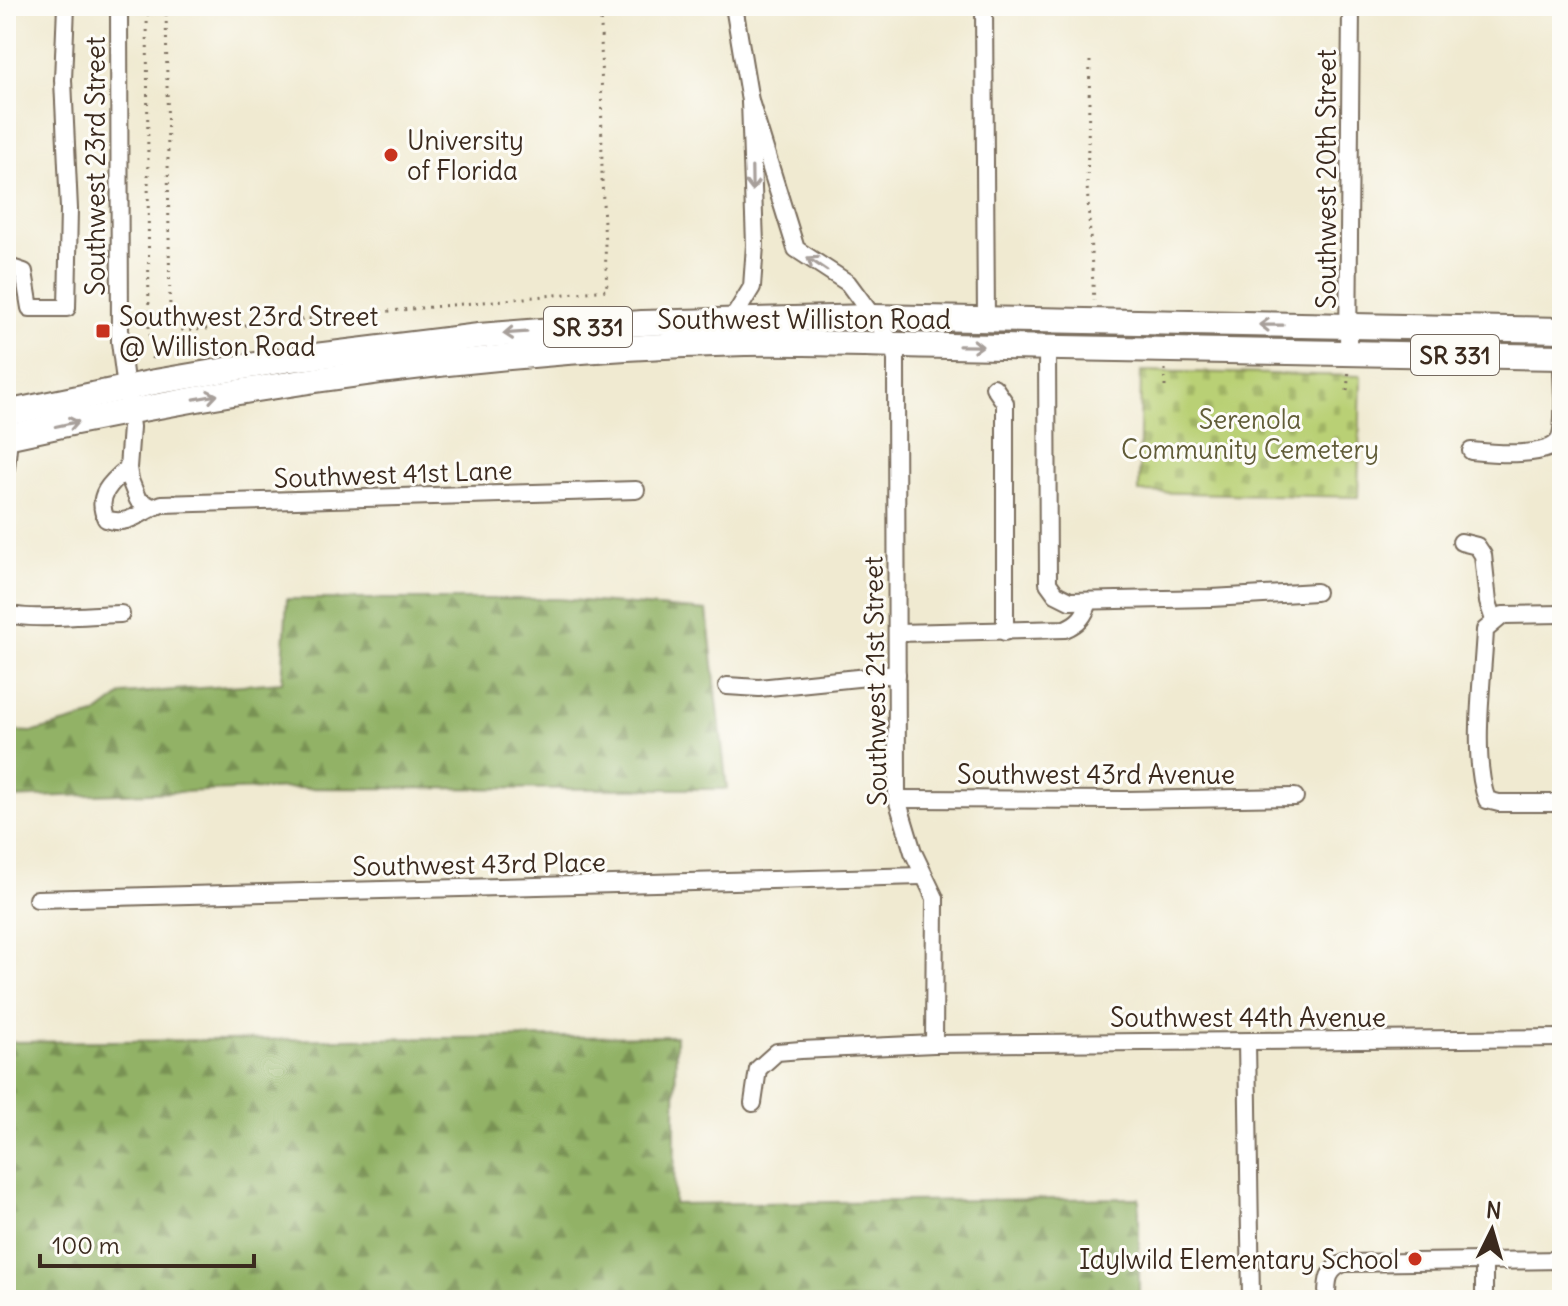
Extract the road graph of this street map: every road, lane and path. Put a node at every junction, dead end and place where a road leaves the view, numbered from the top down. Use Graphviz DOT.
graph roads {
  1 [pos="66,6"];
  2 [pos="119,6"];
  3 [pos="147,6"];
  4 [pos="166,6"];
  5 [pos="601,6"];
  6 [pos="734,6"];
  7 [pos="984,6"];
  8 [pos="1351,6"];
  9 [pos="1090,61"];
  10 [pos="750,101"];
  11 [pos="6,266"];
  12 [pos="872,317"];
  13 [pos="732,320"];
  14 [pos="986,321"];
  15 [pos="1094,322"];
  16 [pos="1349,327"];
  17 [pos="1562,330"];
  18 [pos="893,344"];
  19 [pos="1047,347"];
  20 [pos="1348,353"];
  21 [pos="1562,357"];
  22 [pos="151,363"];
  23 [pos="1562,369"];
  24 [pos="994,387"];
  25 [pos="127,399"];
  26 [pos="7,429"];
  27 [pos="1471,451"];
  28 [pos="6,468"];
  29 [pos="128,468"];
  30 [pos="636,490"];
  31 [pos="152,507"];
  32 [pos="1461,542"];
  33 [pos="1316,592"];
  34 [pos="1089,601"];
  35 [pos="6,613"];
  36 [pos="121,614"];
  37 [pos="1562,614"];
  38 [pos="1494,620"];
  39 [pos="1005,632"];
  40 [pos="897,633"];
  41 [pos="897,674"];
  42 [pos="727,686"];
  43 [pos="1295,797"];
  44 [pos="897,799"];
  45 [pos="1562,803"];
  46 [pos="922,876"];
  47 [pos="37,899"];
  48 [pos="1562,1038"];
  49 [pos="1247,1042"];
  50 [pos="934,1044"];
  51 [pos="753,1103"];
  52 [pos="1562,1260"];
  53 [pos="1484,1261"];
  54 [pos="1251,1300"];
  55 [pos="1327,1300"];
  56 [pos="1484,1300"];
  1 -- 11 [label="street"];
  2 -- 25 [label="street, Southwest 23rd Street"];
  3 -- 22 [label="path"];
  4 -- 5 [label="path"];
  6 -- 10 [label="street"];
  7 -- 14 [label="street"];
  8 -- 16 [label="street, Southwest 20th Street"];
  9 -- 15 [label="path"];
  12 -- 10 [label="street, one-way"];
  10 -- 13 [label="street, one-way"];
  12 -- 13 [label="highway, Southwest Williston Road / SR 331"];
  12 -- 14 [label="highway, Southwest Williston Road / SR 331"];
  12 -- 18 [label="street"];
  13 -- 25 [label="highway, Southwest Williston Road / SR 331, one-way"];
  14 -- 15 [label="highway, Southwest Williston Road / SR 331"];
  16 -- 15 [label="highway, Southwest Williston Road / SR 331, one-way"];
  16 -- 17 [label="highway, Southwest Williston Road / SR 331"];
  16 -- 20 [label="street, Southwest 20th Street"];
  18 -- 19 [label="highway, Southwest Williston Road / SR 331, one-way"];
  25 -- 18 [label="highway, Southwest Williston Road / SR 331, one-way"];
  18 -- 40 [label="street, Southwest 21st Street"];
  19 -- 20 [label="highway, Southwest Williston Road / SR 331"];
  19 -- 34 [label="street"];
  20 -- 21 [label="highway, Southwest Williston Road / SR 331"];
  23 -- 27 [label="street"];
  24 -- 39 [label="street"];
  25 -- 26 [label="highway, Southwest Williston Road / SR 331"];
  25 -- 29 [label="street, Southwest 23rd Street"];
  26 -- 28 [label="street"];
  29 -- 31 [label="street, Southwest 23rd Street"];
  29 -- 31 [label="street"];
  30 -- 31 [label="street, Southwest 41st Lane"];
  32 -- 38 [label="street"];
  33 -- 34 [label="street"];
  34 -- 39 [label="street"];
  35 -- 36 [label="street"];
  37 -- 38 [label="street"];
  38 -- 45 [label="street"];
  39 -- 40 [label="street"];
  40 -- 41 [label="street, Southwest 21st Street"];
  41 -- 42 [label="street"];
  41 -- 44 [label="street, Southwest 21st Street"];
  43 -- 44 [label="street, Southwest 43rd Avenue"];
  44 -- 46 [label="street, Southwest 21st Street"];
  46 -- 47 [label="street, Southwest 43rd Place"];
  46 -- 50 [label="street, Southwest 21st Street"];
  48 -- 49 [label="street, Southwest 44th Avenue"];
  49 -- 50 [label="street, Southwest 44th Avenue"];
  49 -- 54 [label="street"];
  50 -- 51 [label="street, Southwest 44th Avenue"];
  52 -- 53 [label="street"];
  53 -- 55 [label="street"];
  53 -- 56 [label="street"];
}
